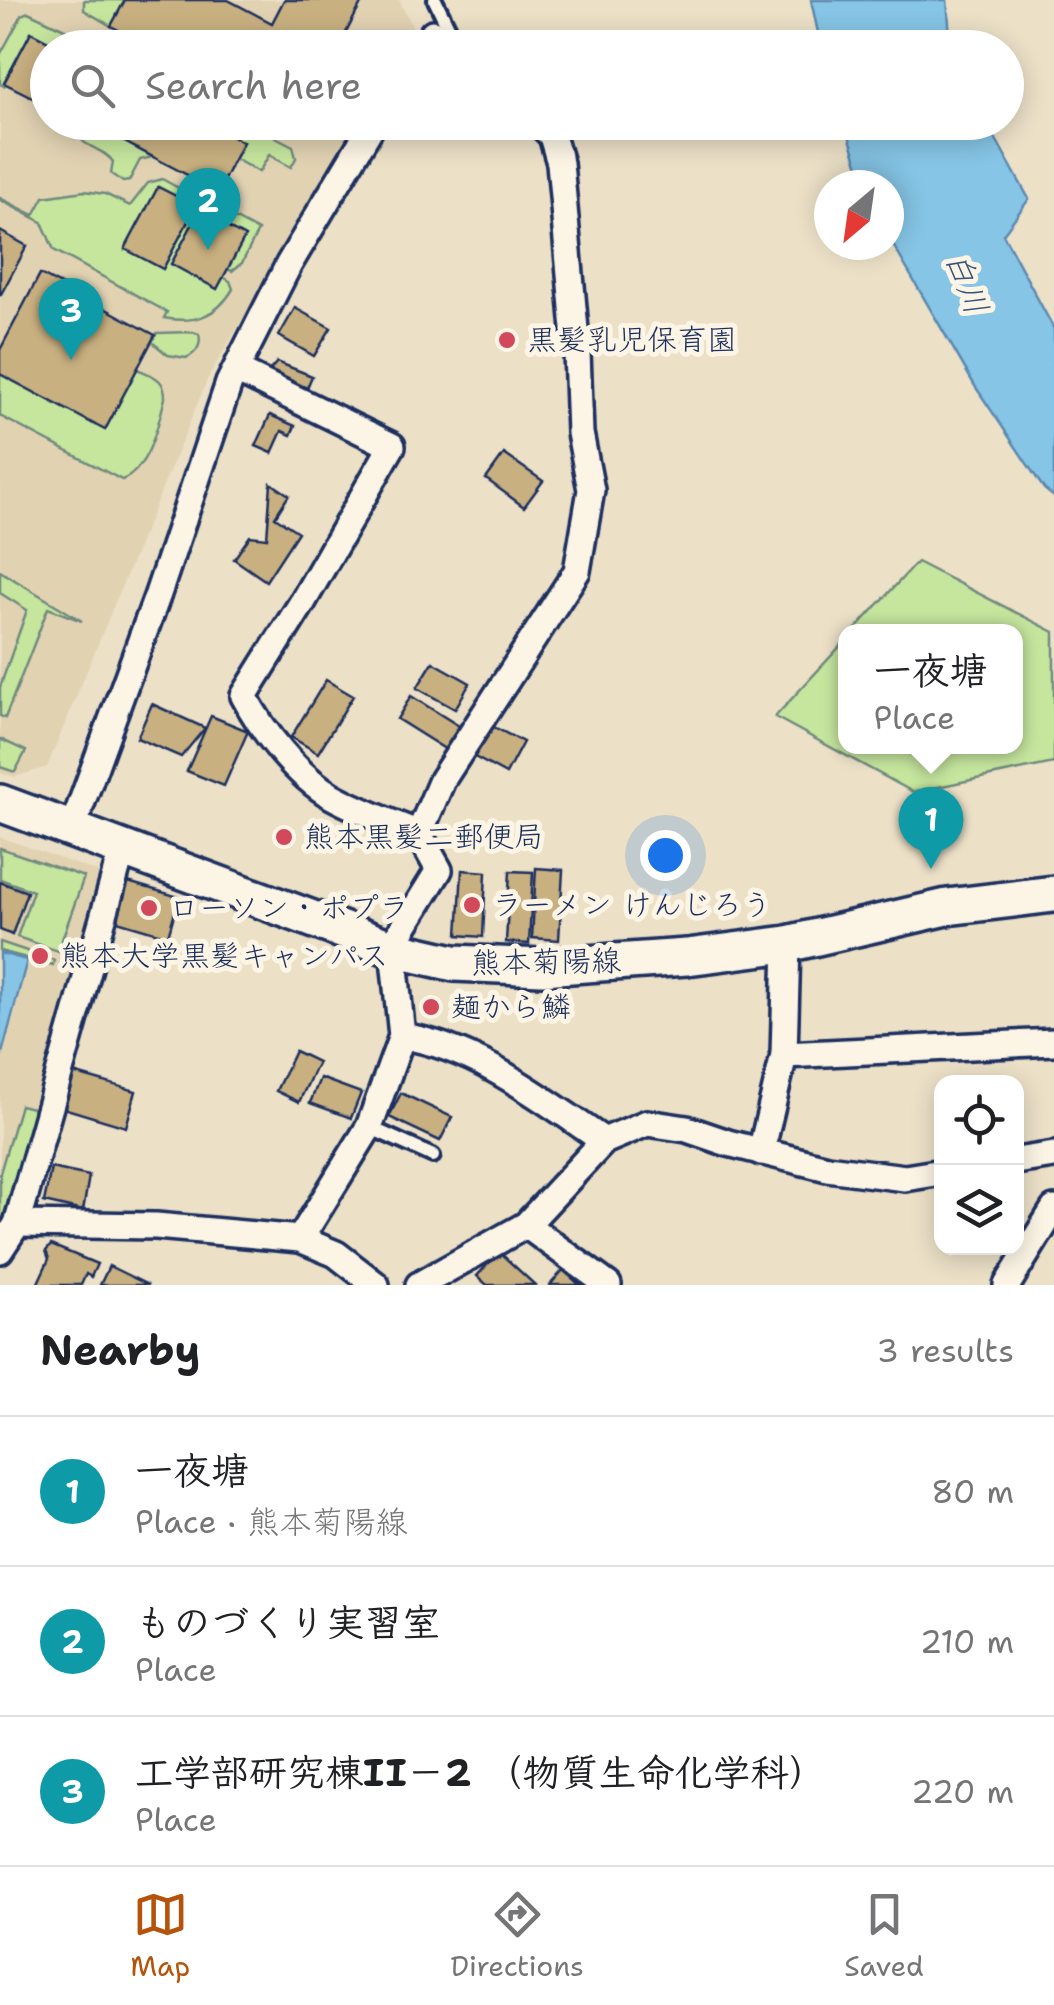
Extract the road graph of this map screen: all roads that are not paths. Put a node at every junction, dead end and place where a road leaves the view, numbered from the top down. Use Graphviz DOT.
graph roads {
  1 [pos="435,0"];
  2 [pos="449,30"];
  3 [pos="363,140"];
  4 [pos="553,140"];
  5 [pos="236,370"];
  6 [pos="0,803"];
  7 [pos="72,829"];
  8 [pos="418,834"];
  9 [pos="123,847"];
  10 [pos="1054,894"];
  11 [pos="787,944"];
  12 [pos="393,949"];
  13 [pos="402,1036"];
  14 [pos="1054,1042"];
  15 [pos="784,1055"];
  16 [pos="370,1127"];
  17 [pos="604,1141"];
  18 [pos="762,1152"];
  19 [pos="1054,1155"];
  20 [pos="432,1156"];
  21 [pos="1024,1160"];
  22 [pos="934,1173"];
  23 [pos="1054,1209"];
  24 [pos="17,1224"];
  25 [pos="526,1225"];
  26 [pos="300,1239"];
  27 [pos="0,1250"];
  28 [pos="376,1285"];
  29 [pos="419,1285"];
  30 [pos="608,1285"];
  31 [pos="1007,1285"];
  1 -- 2 [label="lane"];
  3 -- 5 [label="street"];
  4 -- 8 [label="street"];
  5 -- 7 [label="street"];
  5 -- 8 [label="street"];
  6 -- 7 [label="main road, 熊本菊陽線"];
  7 -- 9 [label="main road, 熊本菊陽線"];
  8 -- 12 [label="street"];
  9 -- 12 [label="main road, 熊本菊陽線"];
  9 -- 24 [label="street"];
  10 -- 11 [label="main road, 熊本菊陽線"];
  11 -- 12 [label="main road, 熊本菊陽線"];
  11 -- 15 [label="street"];
  12 -- 13 [label="street"];
  13 -- 16 [label="street"];
  13 -- 17 [label="street"];
  14 -- 15 [label="street"];
  15 -- 18 [label="street"];
  16 -- 20 [label="lane"];
  16 -- 26 [label="street"];
  17 -- 18 [label="street"];
  17 -- 25 [label="street"];
  18 -- 22 [label="street"];
  19 -- 21 [label="street"];
  23 -- 31 [label="street"];
  24 -- 26 [label="street"];
  24 -- 27 [label="street"];
  25 -- 29 [label="street"];
  25 -- 30 [label="street"];
  26 -- 28 [label="street"];
}
